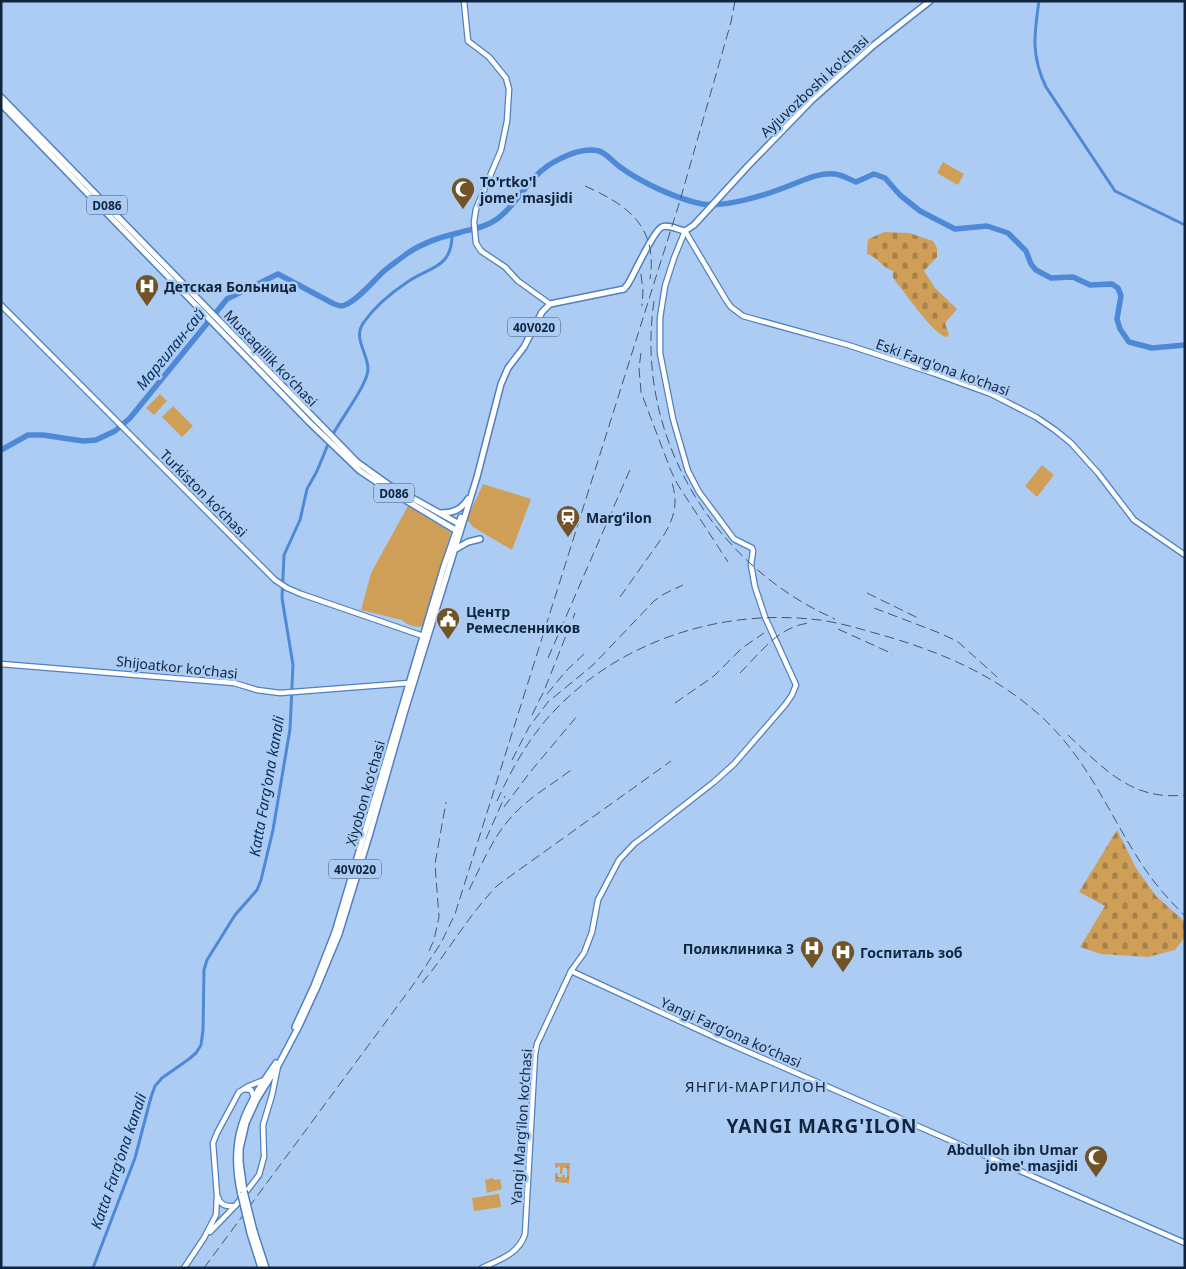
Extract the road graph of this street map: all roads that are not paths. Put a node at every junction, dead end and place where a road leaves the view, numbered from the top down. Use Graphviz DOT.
graph roads {
  1 [pos="464,1"];
  2 [pos="930,1"];
  3 [pos="1,97"];
  4 [pos="1,104"];
  5 [pos="685,231"];
  6 [pos="550,304"];
  7 [pos="1,306"];
  8 [pos="210,314"];
  9 [pos="338,447"];
  10 [pos="471,494"];
  11 [pos="416,499"];
  12 [pos="413,505"];
  13 [pos="438,513"];
  14 [pos="460,525"];
  15 [pos="458,531"];
  16 [pos="480,539"];
  17 [pos="454,550"];
  18 [pos="1185,555"];
  19 [pos="425,637"];
  20 [pos="1,664"];
  21 [pos="409,683"];
  22 [pos="355,876"];
  23 [pos="571,972"];
  24 [pos="279,1064"];
  25 [pos="264,1080"];
  26 [pos="243,1089"];
  27 [pos="261,1092"];
  28 [pos="272,1095"];
  29 [pos="254,1097"];
  30 [pos="243,1193"];
  31 [pos="217,1195"];
  32 [pos="236,1205"];
  33 [pos="252,1232"];
  34 [pos="204,1238"];
  35 [pos="1185,1243"];
  36 [pos="184,1268"];
  37 [pos="261,1268"];
  38 [pos="266,1268"];
  39 [pos="482,1268"];
  1 -- 6 [label="main road"];
  2 -- 5 [label="main road, Ayjuvozboshi ko'chasi"];
  3 -- 8 [label="main road, Mustaqillik koʻchasi / D086"];
  4 -- 8 [label="main road, Mustaqillik koʻchasi / D086"];
  5 -- 6 [label="main road, 40V020"];
  5 -- 18 [label="main road, Eski Farg'ona ko'chasi"];
  5 -- 23 [label="main road, Yangi Margʻilon koʻchasi"];
  6 -- 10 [label="main road, 40V020"];
  7 -- 19 [label="main road, Turkiston ko’chasi"];
  8 -- 9 [label="main road, Mustaqillik koʻchasi / D086"];
  9 -- 11 [label="main road, Mustaqillik koʻchasi / D086"];
  9 -- 12 [label="main road, Mustaqillik koʻchasi / D086"];
  10 -- 13 [label="main road"];
  10 -- 14 [label="main road, 40V020"];
  11 -- 12 [label="main road"];
  11 -- 13 [label="main road, Mustaqillik koʻchasi / D086"];
  12 -- 15 [label="main road, Mustaqillik koʻchasi / D086"];
  13 -- 14 [label="main road, Mustaqillik koʻchasi / D086"];
  14 -- 15 [label="main road, 40V020"];
  15 -- 17 [label="main road, Xiyobon koʻchasi / 40V020"];
  15 -- 19 [label="main road, Xiyobon koʻchasi / 40V020"];
  16 -- 17 [label="main road"];
  17 -- 19 [label="main road, Xiyobon koʻchasi / 40V020"];
  19 -- 21 [label="main road, Xiyobon koʻchasi / 40V020"];
  19 -- 22 [label="main road, Xiyobon koʻchasi / 40V020"];
  20 -- 21 [label="main road, Shijoatkor koʻchasi"];
  21 -- 22 [label="main road, Xiyobon koʻchasi / 40V020"];
  22 -- 24 [label="main road, Xiyobon koʻchasi / 40V020"];
  22 -- 25 [label="main road, Xiyobon koʻchasi / 40V020"];
  23 -- 35 [label="main road, Yangi Fargʻona koʻchasi"];
  23 -- 39 [label="main road, Yangi Margʻilon koʻchasi"];
  24 -- 27 [label="main road, Xiyobon koʻchasi / 40V020"];
  24 -- 28 [label="main road"];
  25 -- 26 [label="main road"];
  25 -- 29 [label="main road, Xiyobon koʻchasi / 40V020"];
  26 -- 29 [label="main road"];
  26 -- 31 [label="main road"];
  27 -- 28 [label="main road"];
  27 -- 30 [label="main road, Xiyobon koʻchasi / 40V020"];
  28 -- 32 [label="main road"];
  29 -- 30 [label="main road, Xiyobon koʻchasi / 40V020"];
  30 -- 33 [label="main road, 40V020, bridge"];
  31 -- 32 [label="main road"];
  31 -- 34 [label="main road"];
  32 -- 34 [label="main road"];
  33 -- 37 [label="main road, 40V020"];
  33 -- 38 [label="main road, 40V020"];
  34 -- 36 [label="main road"];
}
